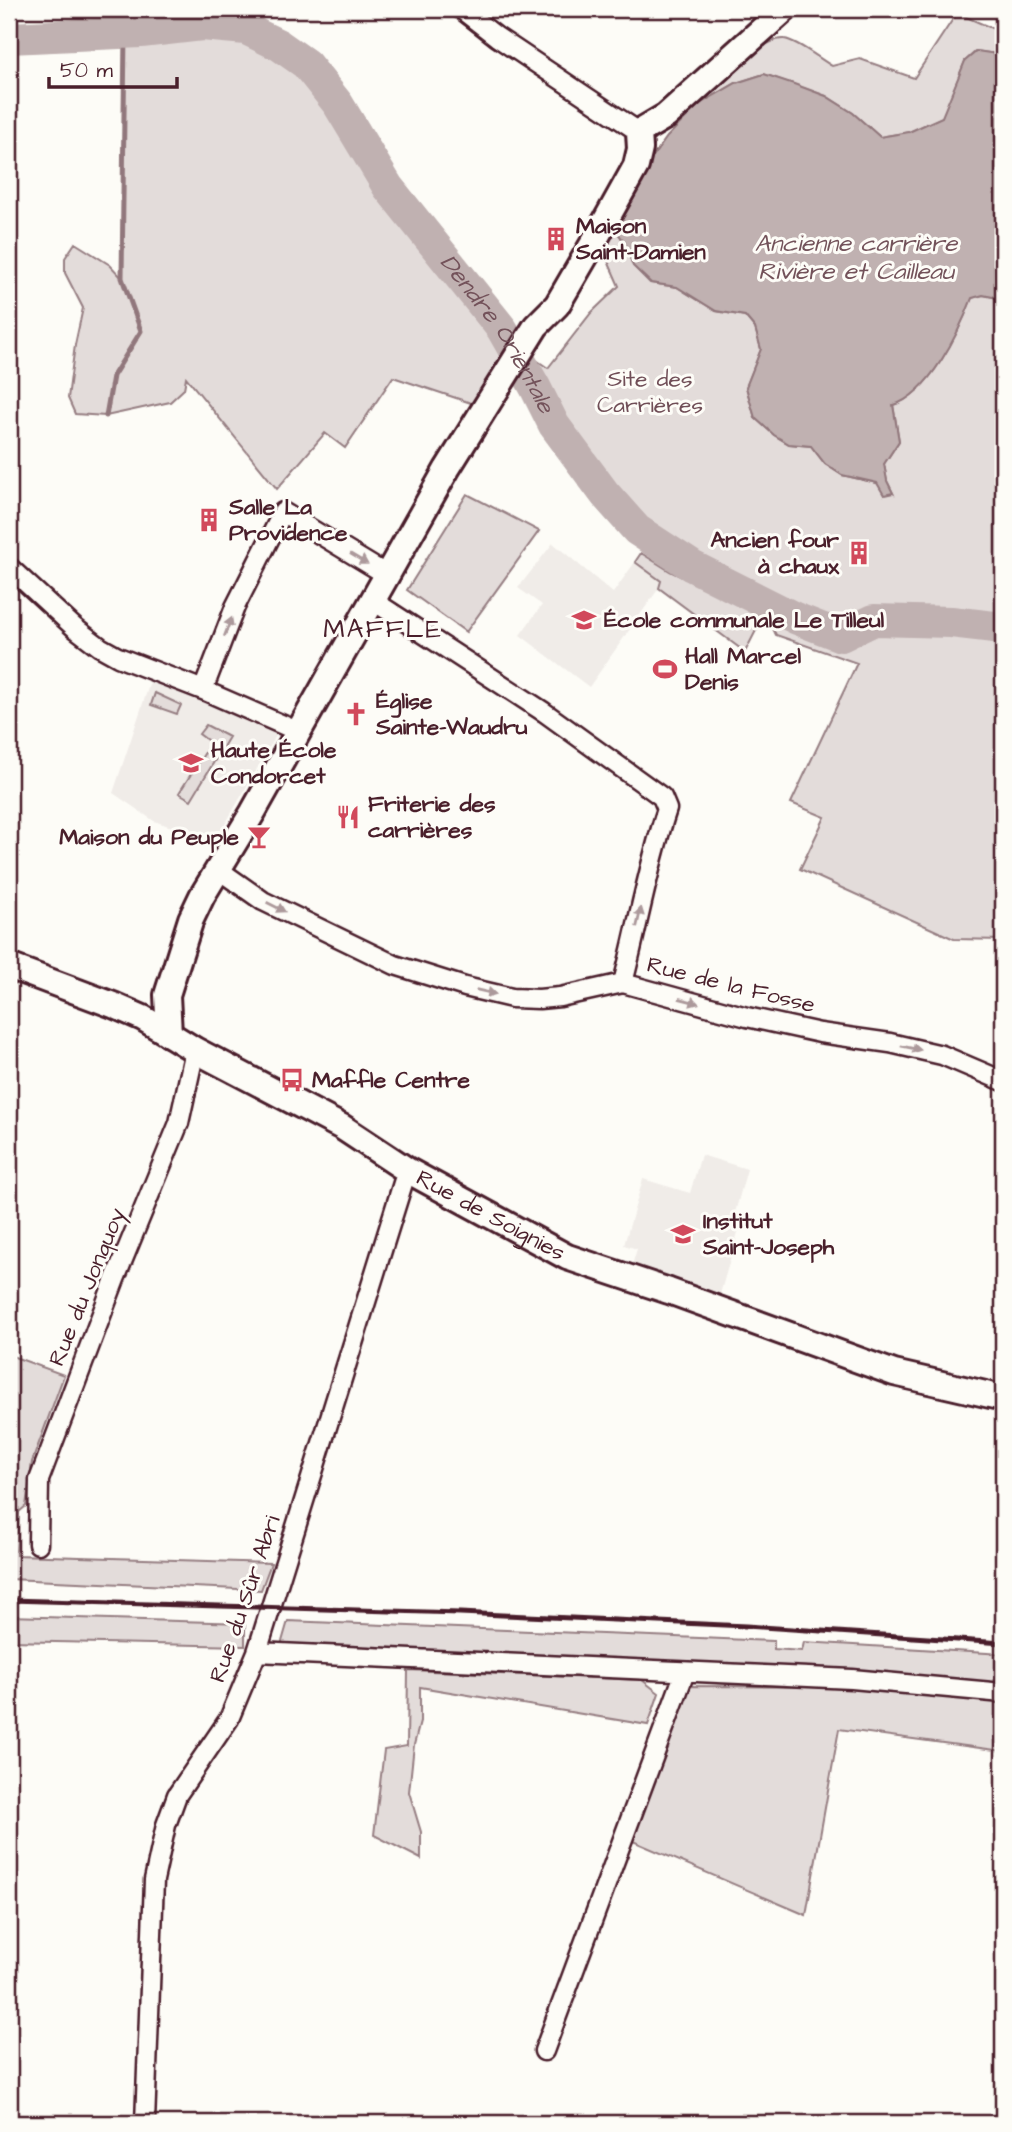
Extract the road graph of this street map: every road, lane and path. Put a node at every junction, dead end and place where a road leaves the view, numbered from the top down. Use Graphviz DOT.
graph roads {
  1 [pos="461,9"];
  2 [pos="785,9"];
  3 [pos="639,132"];
  4 [pos="9,567"];
  5 [pos="387,576"];
  6 [pos="372,600"];
  7 [pos="203,690"];
  8 [pos="298,731"];
  9 [pos="219,870"];
  10 [pos="9,966"];
  11 [pos="623,983"];
  12 [pos="167,995"];
  13 [pos="143,1018"];
  14 [pos="169,1034"];
  15 [pos="195,1050"];
  16 [pos="1003,1081"];
  17 [pos="407,1170"];
  18 [pos="1003,1398"];
  19 [pos="38,1544"];
  20 [pos="257,1652"];
  21 [pos="685,1672"];
  22 [pos="1003,1693"];
  23 [pos="544,2051"];
  24 [pos="145,2123"];
  1 -- 3 [label="street"];
  2 -- 3 [label="street"];
  3 -- 5 [label="street"];
  4 -- 7 [label="street"];
  5 -- 6 [label="street"];
  7 -- 5 [label="street, one-way"];
  6 -- 8 [label="street"];
  11 -- 6 [label="street, one-way"];
  7 -- 8 [label="street"];
  8 -- 9 [label="street"];
  9 -- 11 [label="street, Rue de la Fosse, one-way"];
  9 -- 12 [label="street"];
  10 -- 13 [label="street, Rue de Soignies"];
  11 -- 16 [label="street, Rue de la Fosse, one-way"];
  12 -- 13 [label="street"];
  12 -- 14 [label="street"];
  13 -- 14 [label="street, Rue de Soignies"];
  14 -- 15 [label="street, Rue de Soignies"];
  15 -- 17 [label="street, Rue de Soignies"];
  15 -- 19 [label="street, Rue du Jonquoy"];
  17 -- 18 [label="street, Rue de Soignies"];
  17 -- 20 [label="street, Rue du Sûr Abri"];
  20 -- 21 [label="street"];
  20 -- 24 [label="street, Rue du Sûr Abri"];
  21 -- 22 [label="street"];
  21 -- 23 [label="street"];
}
